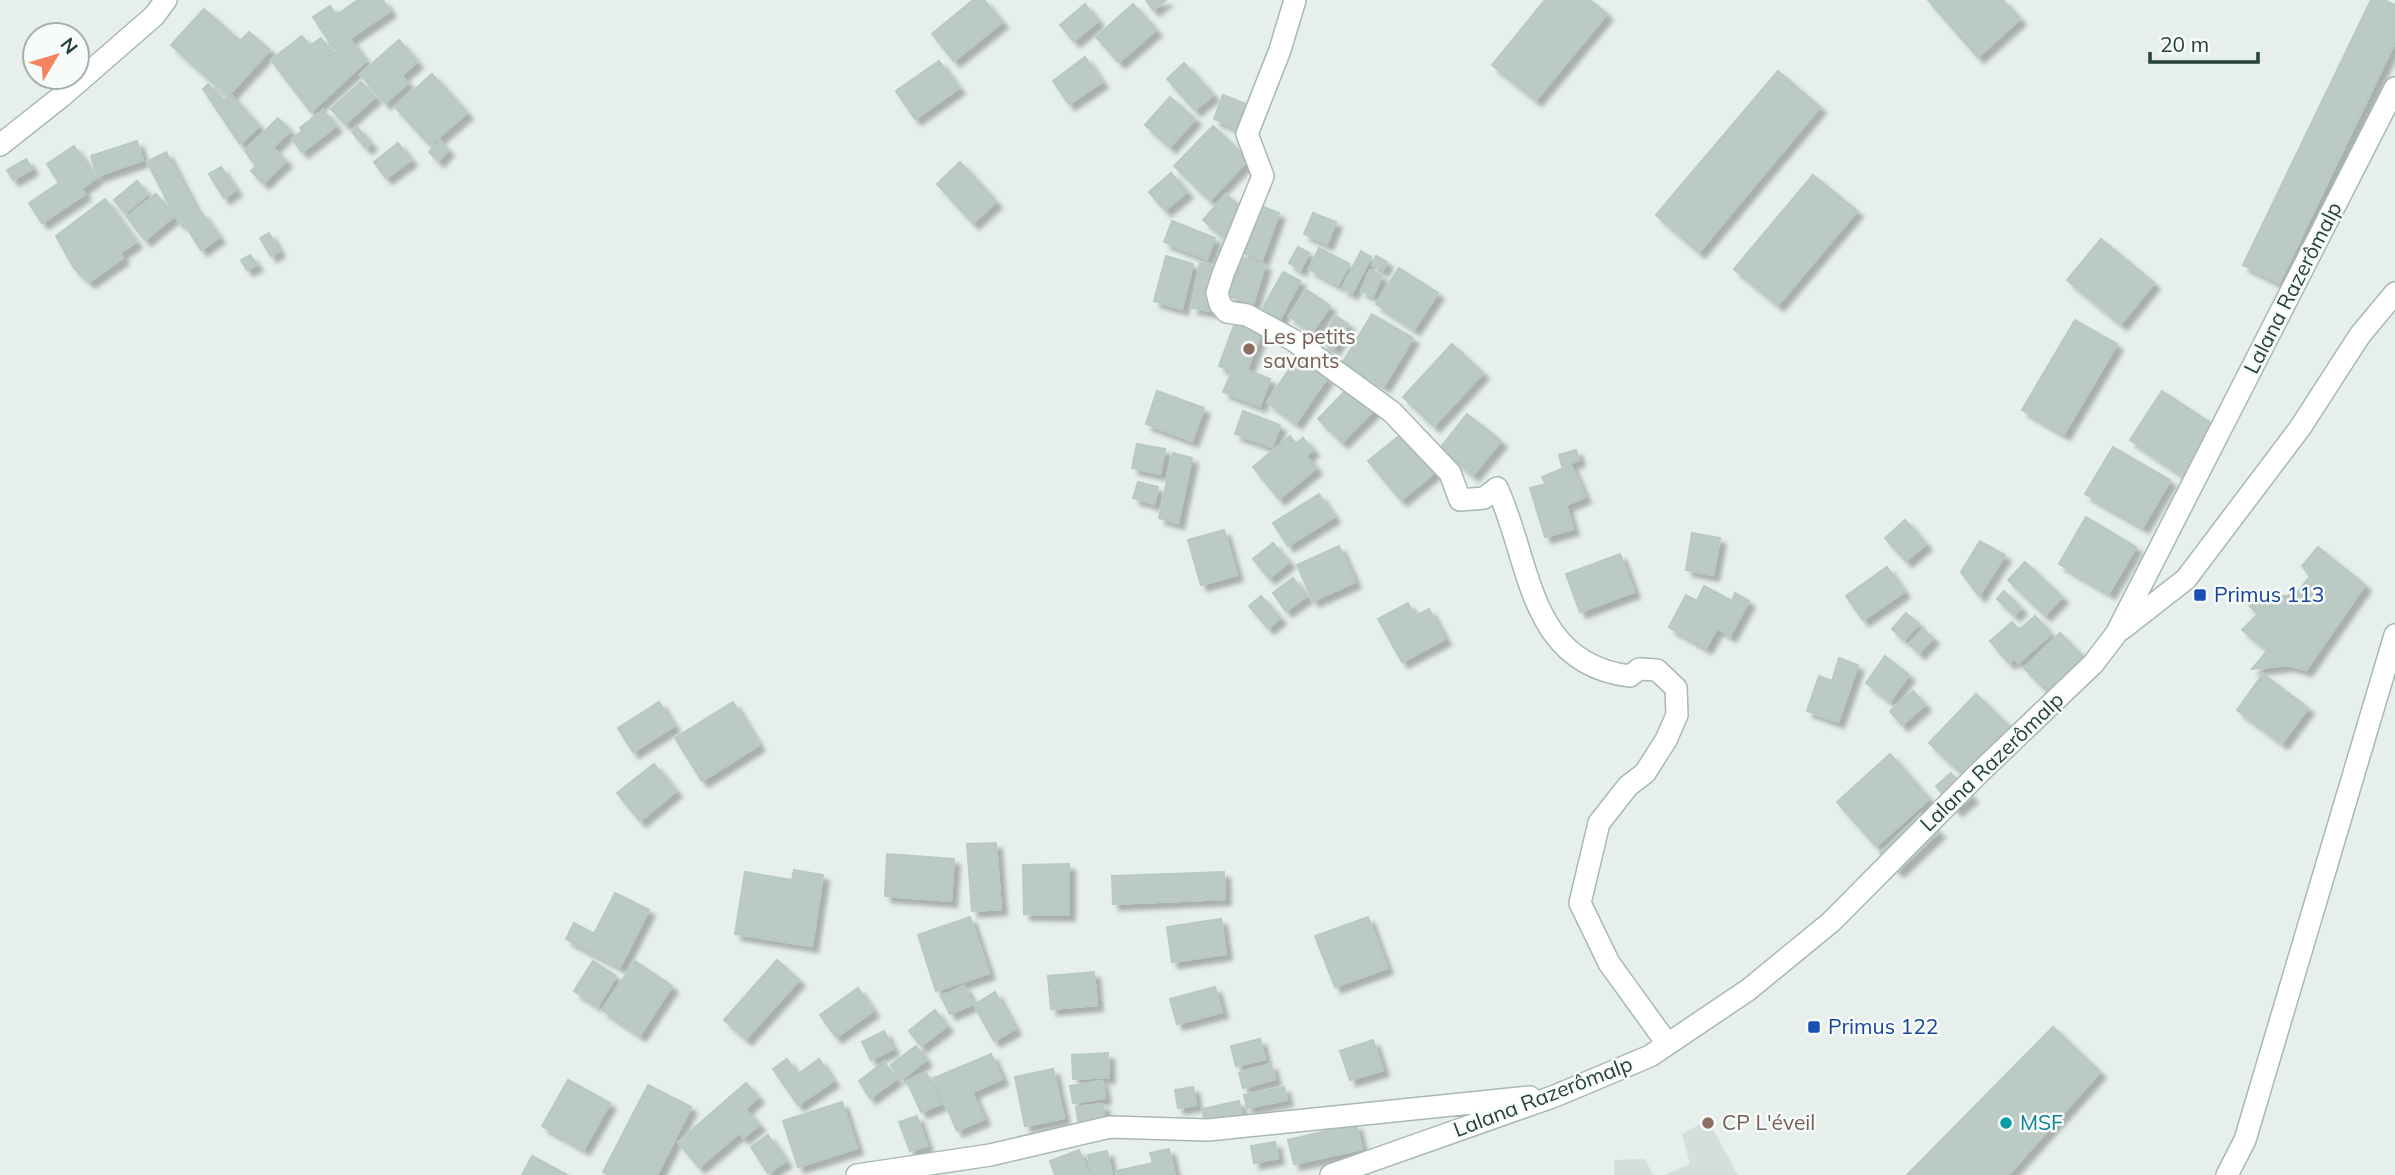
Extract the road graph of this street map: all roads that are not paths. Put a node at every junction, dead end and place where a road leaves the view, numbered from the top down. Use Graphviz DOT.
graph roads {
  1 [pos="166,0"];
  2 [pos="1295,0"];
  3 [pos="2395,88"];
  4 [pos="0,145"];
  5 [pos="2395,293"];
  6 [pos="2116,634"];
  7 [pos="2395,635"];
  8 [pos="1670,1042"];
  9 [pos="1555,1096"];
  10 [pos="856,1175"];
  11 [pos="1331,1175"];
  12 [pos="2227,1175"];
  1 -- 4 [label="street"];
  2 -- 8 [label="street"];
  3 -- 6 [label="street, Lalana Razerômalp"];
  5 -- 6 [label="street"];
  6 -- 8 [label="street, Lalana Razerômalp"];
  7 -- 12 [label="street"];
  8 -- 9 [label="street, Lalana Razerômalp"];
  9 -- 10 [label="street"];
  9 -- 11 [label="street, Lalana Razerômalp"];
}
